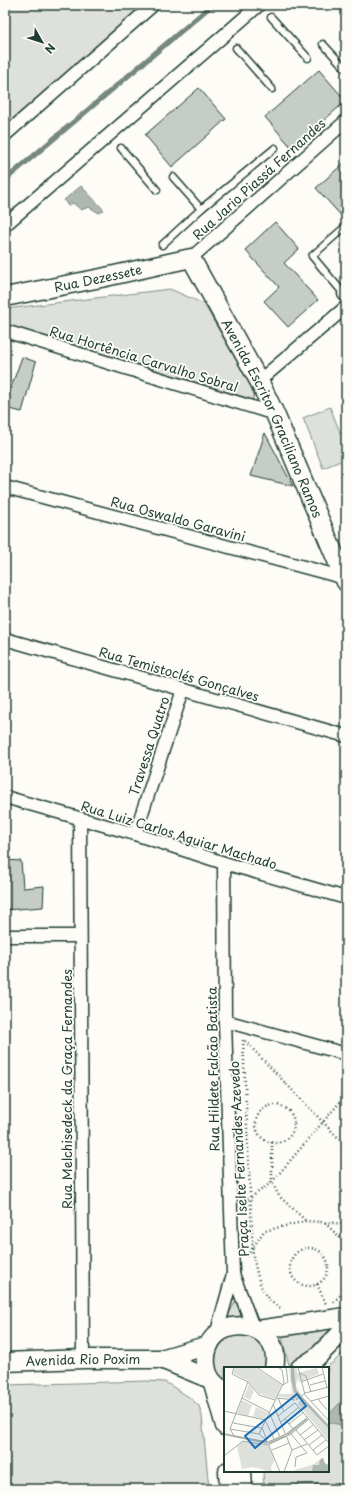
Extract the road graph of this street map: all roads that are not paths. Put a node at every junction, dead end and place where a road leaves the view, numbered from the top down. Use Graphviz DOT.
graph roads {
  1 [pos="152,5"];
  2 [pos="259,5"];
  3 [pos="271,17"];
  4 [pos="324,44"];
  5 [pos="236,48"];
  6 [pos="308,58"];
  7 [pos="346,69"];
  8 [pos="272,89"];
  9 [pos="346,121"];
  10 [pos="5,135"];
  11 [pos="121,148"];
  12 [pos="275,148"];
  13 [pos="173,177"];
  14 [pos="158,190"];
  15 [pos="201,209"];
  16 [pos="5,225"];
  17 [pos="346,226"];
  18 [pos="162,245"];
  19 [pos="191,258"];
  20 [pos="345,295"];
  21 [pos="5,297"];
  22 [pos="346,307"];
  23 [pos="5,331"];
  24 [pos="259,381"];
  25 [pos="275,414"];
  26 [pos="5,487"];
  27 [pos="346,579"];
  28 [pos="5,639"];
  29 [pos="183,690"];
  30 [pos="346,736"];
  31 [pos="5,797"];
  32 [pos="80,820"];
  33 [pos="135,834"];
  34 [pos="224,863"];
  35 [pos="346,898"];
  36 [pos="5,936"];
  37 [pos="80,936"];
  38 [pos="225,1021"];
  39 [pos="346,1054"];
  40 [pos="233,1274"];
  41 [pos="346,1317"];
  42 [pos="346,1328"];
  43 [pos="256,1329"];
  44 [pos="212,1340"];
  45 [pos="83,1359"];
  46 [pos="161,1360"];
  47 [pos="5,1362"];
  48 [pos="274,1367"];
  49 [pos="302,1367"];
  50 [pos="216,1384"];
  51 [pos="224,1421"];
  52 [pos="228,1472"];
  53 [pos="242,1472"];
  54 [pos="229,1489"];
  55 [pos="242,1489"];
  1 -- 10 [label="street"];
  2 -- 16 [label="street"];
  3 -- 6 [label="lane"];
  4 -- 7 [label="lane"];
  5 -- 8 [label="lane"];
  9 -- 19 [label="street, Rua Jario Piassá Fernandes"];
  11 -- 14 [label="lane"];
  12 -- 15 [label="lane"];
  13 -- 15 [label="lane"];
  15 -- 18 [label="lane"];
  17 -- 20 [label="lane"];
  19 -- 21 [label="street, Rua Dezessete"];
  19 -- 24 [label="street, Avenida Escritor Graciliano Ramos"];
  22 -- 24 [label="street"];
  23 -- 25 [label="street, Rua Hortência Carvalho Sobral"];
  24 -- 25 [label="street, Avenida Escritor Graciliano Ramos"];
  25 -- 27 [label="street, Avenida Escritor Graciliano Ramos"];
  26 -- 27 [label="street, Rua Oswaldo Garavini"];
  28 -- 29 [label="street, Rua Temistoclés Gonçalves"];
  29 -- 30 [label="street, Rua Temistoclés Gonçalves"];
  29 -- 33 [label="street, Travessa Quatro"];
  31 -- 32 [label="street, Rua Luiz Carlos Aguiar Machado"];
  32 -- 33 [label="street, Rua Luiz Carlos Aguiar Machado"];
  32 -- 37 [label="street, Rua Melchisedeck da Graça Fernandes"];
  33 -- 34 [label="street, Rua Luiz Carlos Aguiar Machado"];
  34 -- 35 [label="street, Rua Luiz Carlos Aguiar Machado"];
  34 -- 38 [label="street, Rua Hildete Falcão Batista"];
  36 -- 37 [label="street"];
  37 -- 45 [label="street, Rua Melchisedeck da Graça Fernandes"];
  38 -- 39 [label="street"];
  38 -- 40 [label="street, Rua Hildete Falcão Batista"];
  40 -- 43 [label="street, Rua Hildete Falcão Batista"];
  40 -- 44 [label="street, Rua Hildete Falcão Batista"];
  41 -- 43 [label="street"];
  42 -- 49 [label="street"];
  43 -- 44 [label="street, Avenida Rio Poxim"];
  43 -- 48 [label="street"];
  44 -- 46 [label="street, Avenida Rio Poxim"];
  44 -- 50 [label="street"];
  45 -- 46 [label="street, Avenida Rio Poxim"];
  45 -- 47 [label="street, Avenida Rio Poxim"];
  46 -- 50 [label="street, Avenida Rio Poxim"];
  50 -- 51 [label="street"];
  52 -- 54 [label="street"];
  53 -- 55 [label="street"];
}
